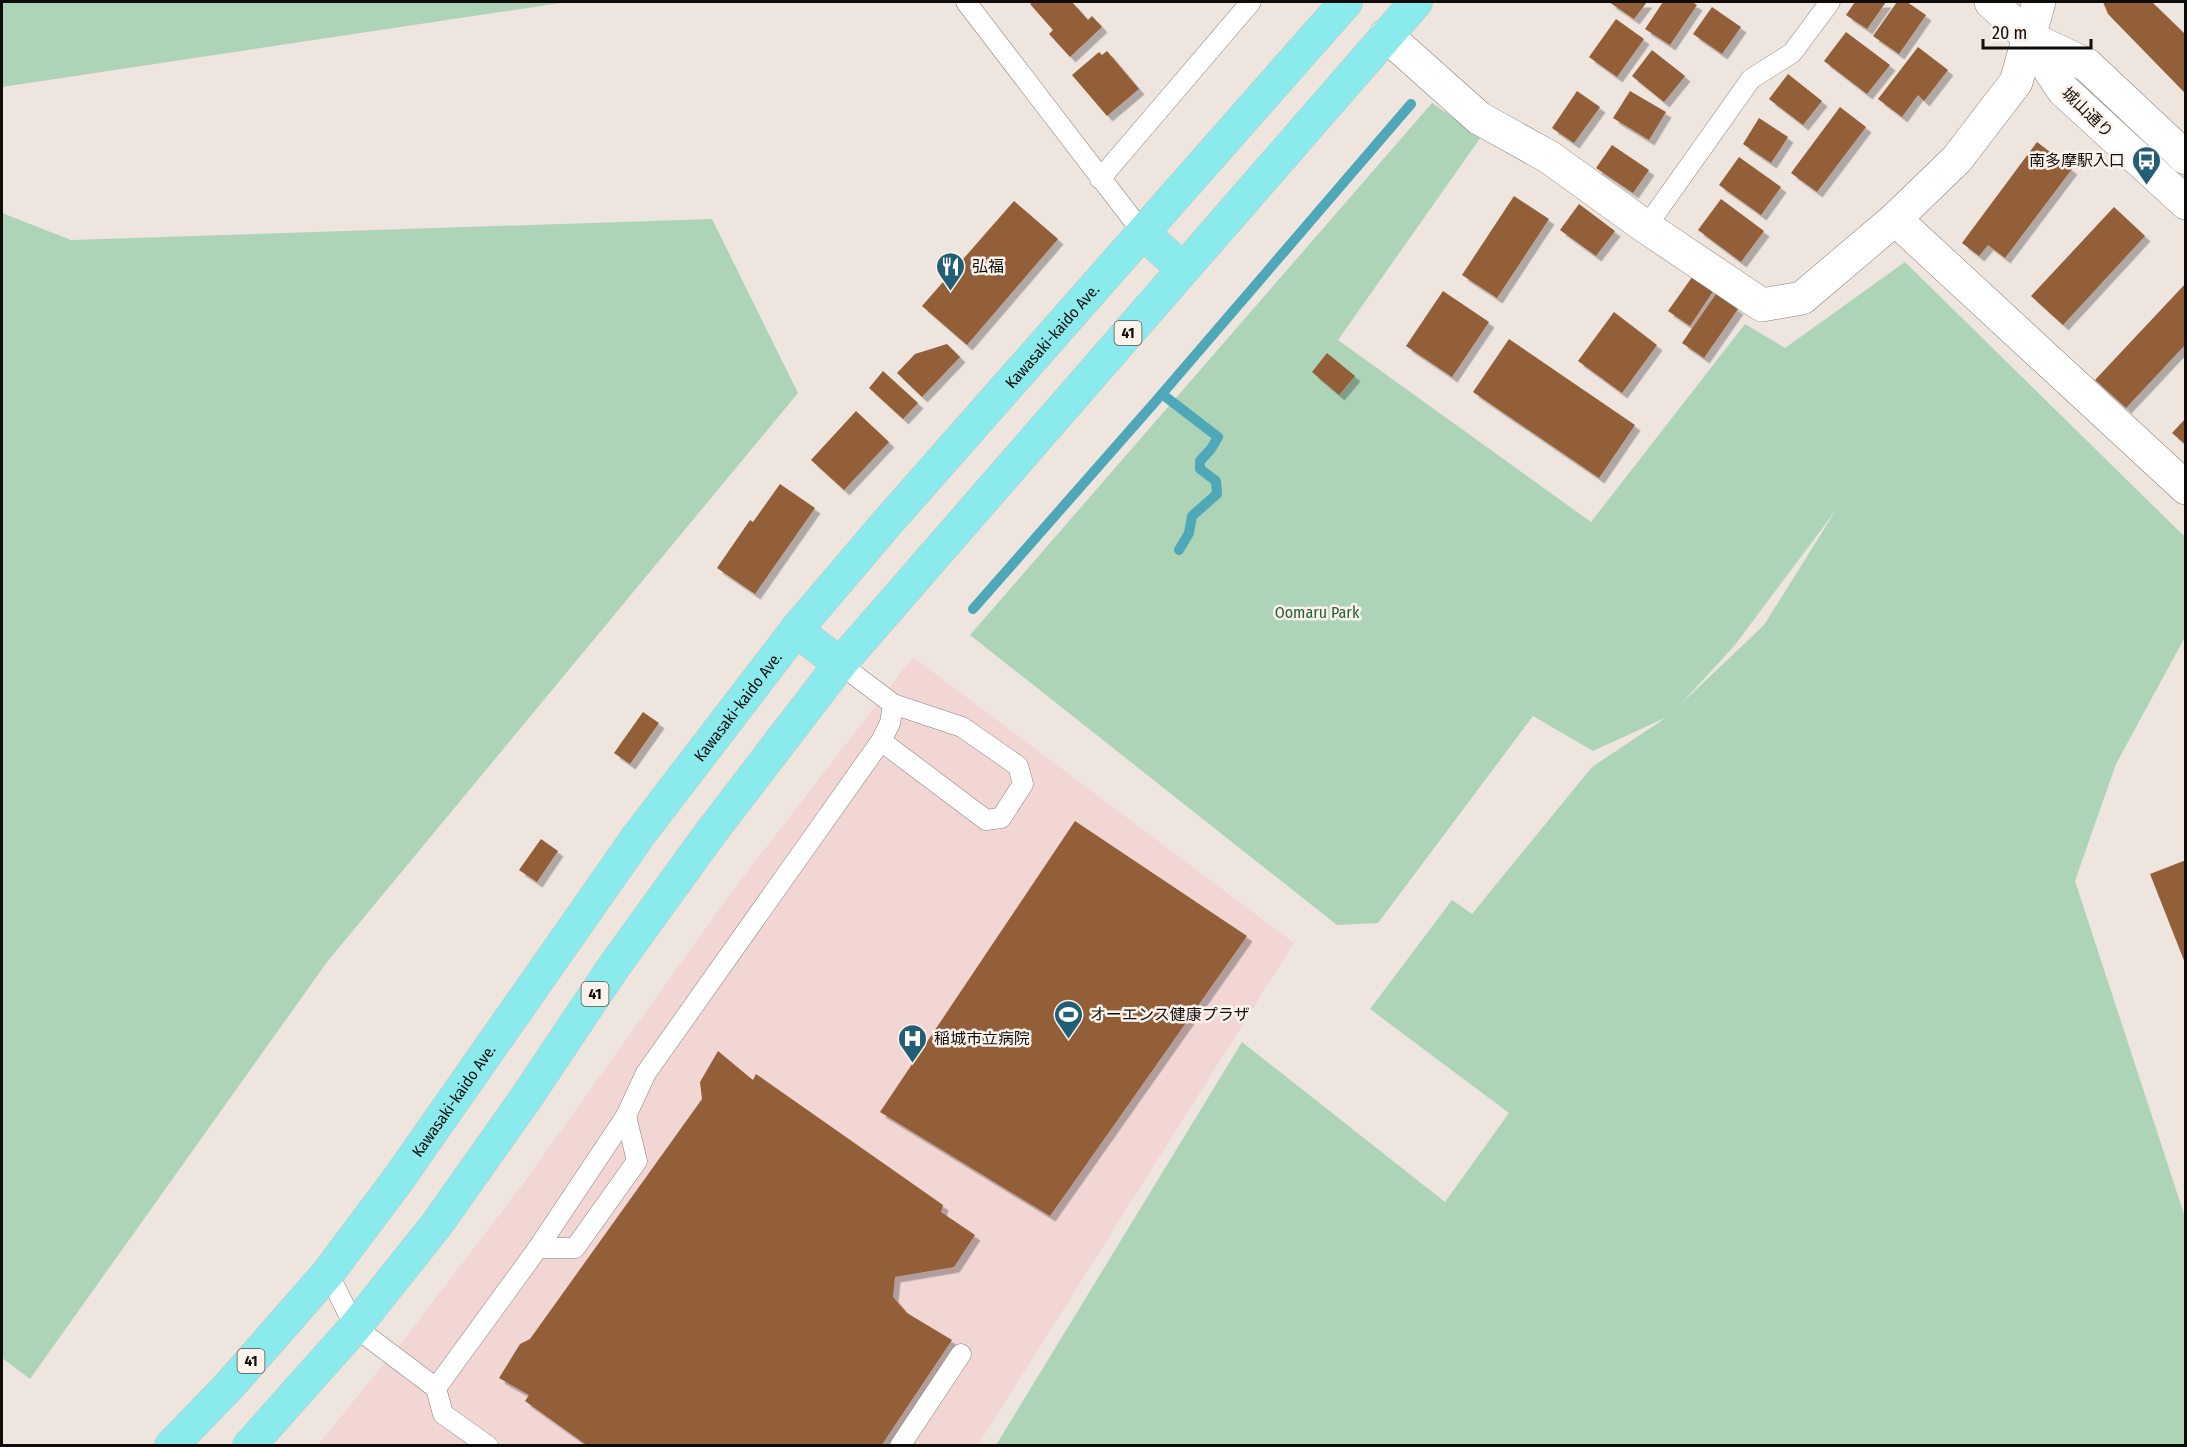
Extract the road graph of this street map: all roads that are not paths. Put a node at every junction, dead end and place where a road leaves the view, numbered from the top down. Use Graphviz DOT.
graph roads {
  1 [pos="966,2"];
  2 [pos="1251,2"];
  3 [pos="1346,2"];
  4 [pos="1416,2"];
  5 [pos="1830,2"];
  6 [pos="1990,2"];
  7 [pos="2039,2"];
  8 [pos="1386,35"];
  9 [pos="2028,37"];
  10 [pos="2186,158"];
  11 [pos="1101,179"];
  12 [pos="2186,203"];
  13 [pos="1895,219"];
  14 [pos="1646,227"];
  15 [pos="1143,233"];
  16 [pos="1183,269"];
  17 [pos="2186,488"];
  18 [pos="796,630"];
  19 [pos="840,664"];
  20 [pos="893,704"];
  21 [pos="881,741"];
  22 [pos="626,1116"];
  23 [pos="538,1248"];
  24 [pos="328,1273"];
  25 [pos="355,1327"];
  26 [pos="961,1354"];
  27 [pos="436,1388"];
  28 [pos="171,1446"];
  29 [pos="249,1446"];
  30 [pos="488,1446"];
  31 [pos="900,1446"];
  1 -- 11 [label="lane"];
  2 -- 11 [label="lane"];
  3 -- 15 [label="main road, Kawasaki-kaido Ave. / 41"];
  4 -- 8 [label="main road, 41"];
  5 -- 14 [label="lane"];
  6 -- 9 [label="street, 城山通り"];
  7 -- 9 [label="street"];
  8 -- 14 [label="street"];
  8 -- 16 [label="main road, 41"];
  9 -- 10 [label="street, 城山通り"];
  9 -- 12 [label="street, 城山通り"];
  9 -- 13 [label="street"];
  11 -- 15 [label="lane"];
  13 -- 14 [label="street"];
  13 -- 17 [label="street"];
  15 -- 16 [label="main road"];
  15 -- 18 [label="main road, Kawasaki-kaido Ave. / 41"];
  16 -- 19 [label="main road, 41"];
  18 -- 19 [label="main road"];
  18 -- 24 [label="main road, Kawasaki-kaido Ave. / 41"];
  19 -- 20 [label="lane"];
  19 -- 25 [label="main road, 41"];
  20 -- 21 [label="lane"];
  20 -- 21 [label="lane"];
  21 -- 22 [label="lane"];
  22 -- 23 [label="lane"];
  22 -- 23 [label="lane"];
  23 -- 27 [label="lane"];
  24 -- 25 [label="lane"];
  24 -- 28 [label="main road, Kawasaki-kaido Ave. / 41"];
  25 -- 27 [label="lane"];
  25 -- 29 [label="main road, 41"];
  26 -- 31 [label="lane"];
  27 -- 30 [label="lane"];
}
